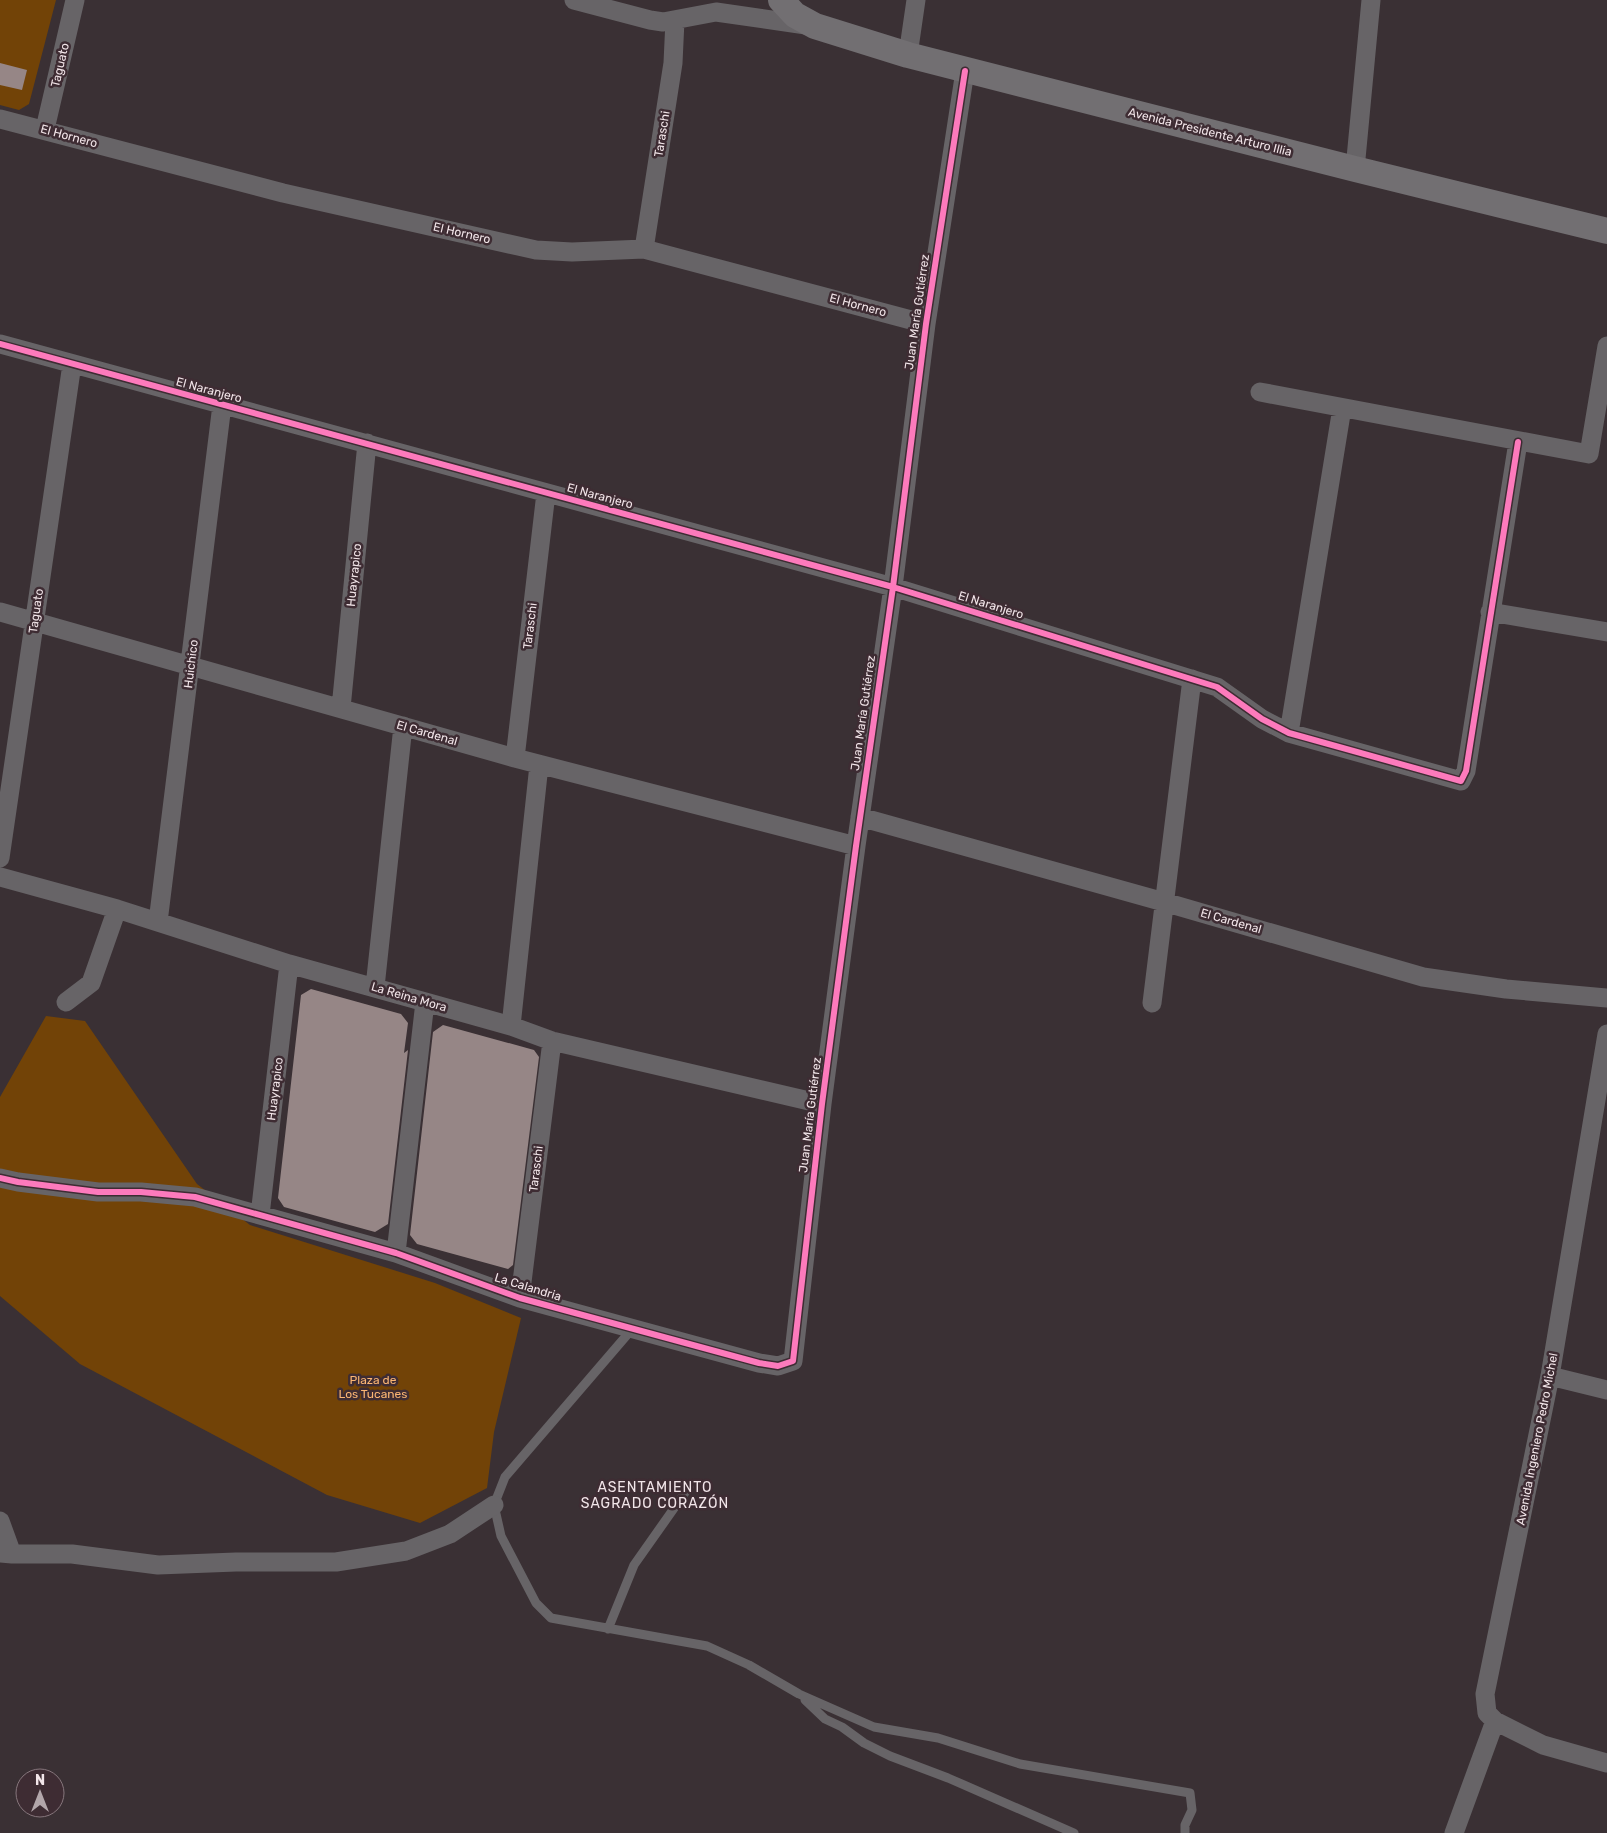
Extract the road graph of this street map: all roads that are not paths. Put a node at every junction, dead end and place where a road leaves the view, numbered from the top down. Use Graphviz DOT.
graph roads {
  1 [pos="75,0"];
  2 [pos="574,0"];
  3 [pos="782,0"];
  4 [pos="916,0"];
  5 [pos="1372,0"];
  6 [pos="675,20"];
  7 [pos="814,26"];
  8 [pos="908,55"];
  9 [pos="965,71"];
  10 [pos="0,119"];
  11 [pos="45,129"];
  12 [pos="1355,169"];
  13 [pos="1607,231"];
  14 [pos="644,249"];
  15 [pos="926,324"];
  16 [pos="0,344"];
  17 [pos="1607,346"];
  18 [pos="72,364"];
  19 [pos="1260,392"];
  20 [pos="222,405"];
  21 [pos="1342,408"];
  22 [pos="1518,442"];
  23 [pos="367,443"];
  24 [pos="546,493"];
  25 [pos="893,587"];
  26 [pos="0,612"];
  27 [pos="1490,612"];
  28 [pos="34,621"];
  29 [pos="1607,632"];
  30 [pos="191,665"];
  31 [pos="1192,679"];
  32 [pos="341,708"];
  33 [pos="403,726"];
  34 [pos="1289,733"];
  35 [pos="515,758"];
  36 [pos="539,765"];
  37 [pos="860,817"];
  38 [pos="856,846"];
  39 [pos="0,858"];
  40 [pos="0,877"];
  41 [pos="1164,902"];
  42 [pos="117,908"];
  43 [pos="158,922"];
  44 [pos="290,964"];
  45 [pos="375,987"];
  46 [pos="1607,998"];
  47 [pos="66,1002"];
  48 [pos="426,1002"];
  49 [pos="1152,1003"];
  50 [pos="512,1026"];
  51 [pos="1607,1034"];
  52 [pos="552,1041"];
  53 [pos="822,1104"];
  54 [pos="0,1178"];
  55 [pos="260,1215"];
  56 [pos="396,1253"];
  57 [pos="520,1298"];
  58 [pos="633,1328"];
  59 [pos="793,1361"];
  60 [pos="1550,1376"];
  61 [pos="1607,1390"];
  62 [pos="689,1487"];
  63 [pos="494,1506"];
  64 [pos="0,1521"];
  65 [pos="6,1554"];
  66 [pos="608,1629"];
  67 [pos="799,1694"];
  68 [pos="1495,1721"];
  69 [pos="1607,1762"];
  70 [pos="1074,1833"];
  71 [pos="1185,1833"];
  72 [pos="1454,1833"];
  1 -- 11 [label="street, Taguato"];
  2 -- 6 [label="street"];
  3 -- 7 [label="street, Avenida Presidente Arturo Illia"];
  4 -- 8 [label="street"];
  5 -- 12 [label="street"];
  6 -- 7 [label="street"];
  6 -- 14 [label="street, Taraschi"];
  7 -- 8 [label="street, Avenida Presidente Arturo Illia"];
  8 -- 9 [label="street, Avenida Presidente Arturo Illia"];
  9 -- 12 [label="street, Avenida Presidente Arturo Illia"];
  9 -- 15 [label="street, Juan María Gutiérrez"];
  10 -- 11 [label="street, El Hornero"];
  11 -- 14 [label="street, El Hornero"];
  12 -- 13 [label="street, Avenida Presidente Arturo Illia"];
  14 -- 15 [label="street, El Hornero"];
  15 -- 25 [label="street, Juan María Gutiérrez"];
  16 -- 18 [label="street, El Naranjero"];
  17 -- 22 [label="street"];
  18 -- 20 [label="street, El Naranjero"];
  18 -- 28 [label="street, Taguato"];
  19 -- 21 [label="street"];
  20 -- 23 [label="street, El Naranjero"];
  20 -- 30 [label="street, Huichico"];
  21 -- 22 [label="street"];
  21 -- 34 [label="street"];
  22 -- 27 [label="street"];
  23 -- 24 [label="street, El Naranjero"];
  23 -- 32 [label="street, Huayrapico"];
  24 -- 25 [label="street, El Naranjero"];
  24 -- 35 [label="street, Taraschi"];
  25 -- 31 [label="street, El Naranjero"];
  25 -- 37 [label="street, Juan María Gutiérrez"];
  26 -- 28 [label="street, El Cardenal"];
  27 -- 29 [label="street"];
  27 -- 34 [label="street, El Naranjero"];
  28 -- 30 [label="street, El Cardenal"];
  28 -- 39 [label="street, Taguato"];
  30 -- 32 [label="street, El Cardenal"];
  30 -- 43 [label="street, Huichico"];
  31 -- 34 [label="street, El Naranjero"];
  31 -- 41 [label="street"];
  32 -- 33 [label="street, El Cardenal"];
  33 -- 35 [label="street, El Cardenal"];
  33 -- 45 [label="street"];
  35 -- 36 [label="street, El Cardenal"];
  36 -- 38 [label="street, El Cardenal"];
  36 -- 50 [label="street"];
  37 -- 38 [label="street, Juan María Gutiérrez"];
  37 -- 41 [label="street, El Cardenal"];
  38 -- 53 [label="street, Juan María Gutiérrez"];
  40 -- 42 [label="street, La Reina Mora"];
  41 -- 46 [label="street, El Cardenal"];
  41 -- 49 [label="street"];
  42 -- 43 [label="street, La Reina Mora"];
  42 -- 47 [label="street"];
  43 -- 44 [label="street, La Reina Mora"];
  44 -- 45 [label="street, La Reina Mora"];
  44 -- 55 [label="street, Huayrapico"];
  45 -- 48 [label="street, La Reina Mora"];
  48 -- 50 [label="street, La Reina Mora"];
  48 -- 56 [label="street"];
  50 -- 52 [label="street, La Reina Mora"];
  51 -- 60 [label="street, Avenida Ingeniero Pedro Michel"];
  52 -- 53 [label="street, La Reina Mora"];
  52 -- 57 [label="street, Taraschi"];
  53 -- 59 [label="street, Juan María Gutiérrez"];
  54 -- 55 [label="street, La Calandria"];
  55 -- 56 [label="street, La Calandria"];
  56 -- 57 [label="street, La Calandria"];
  57 -- 58 [label="street, La Calandria"];
  58 -- 59 [label="street, La Calandria"];
  58 -- 63 [label="lane"];
  60 -- 61 [label="street"];
  60 -- 68 [label="street, Avenida Ingeniero Pedro Michel"];
  62 -- 66 [label="lane"];
  63 -- 65 [label="street"];
  63 -- 66 [label="lane"];
  64 -- 65 [label="street"];
  66 -- 67 [label="lane"];
  67 -- 70 [label="lane"];
  67 -- 71 [label="lane"];
  68 -- 69 [label="street"];
  68 -- 72 [label="street"];
}
